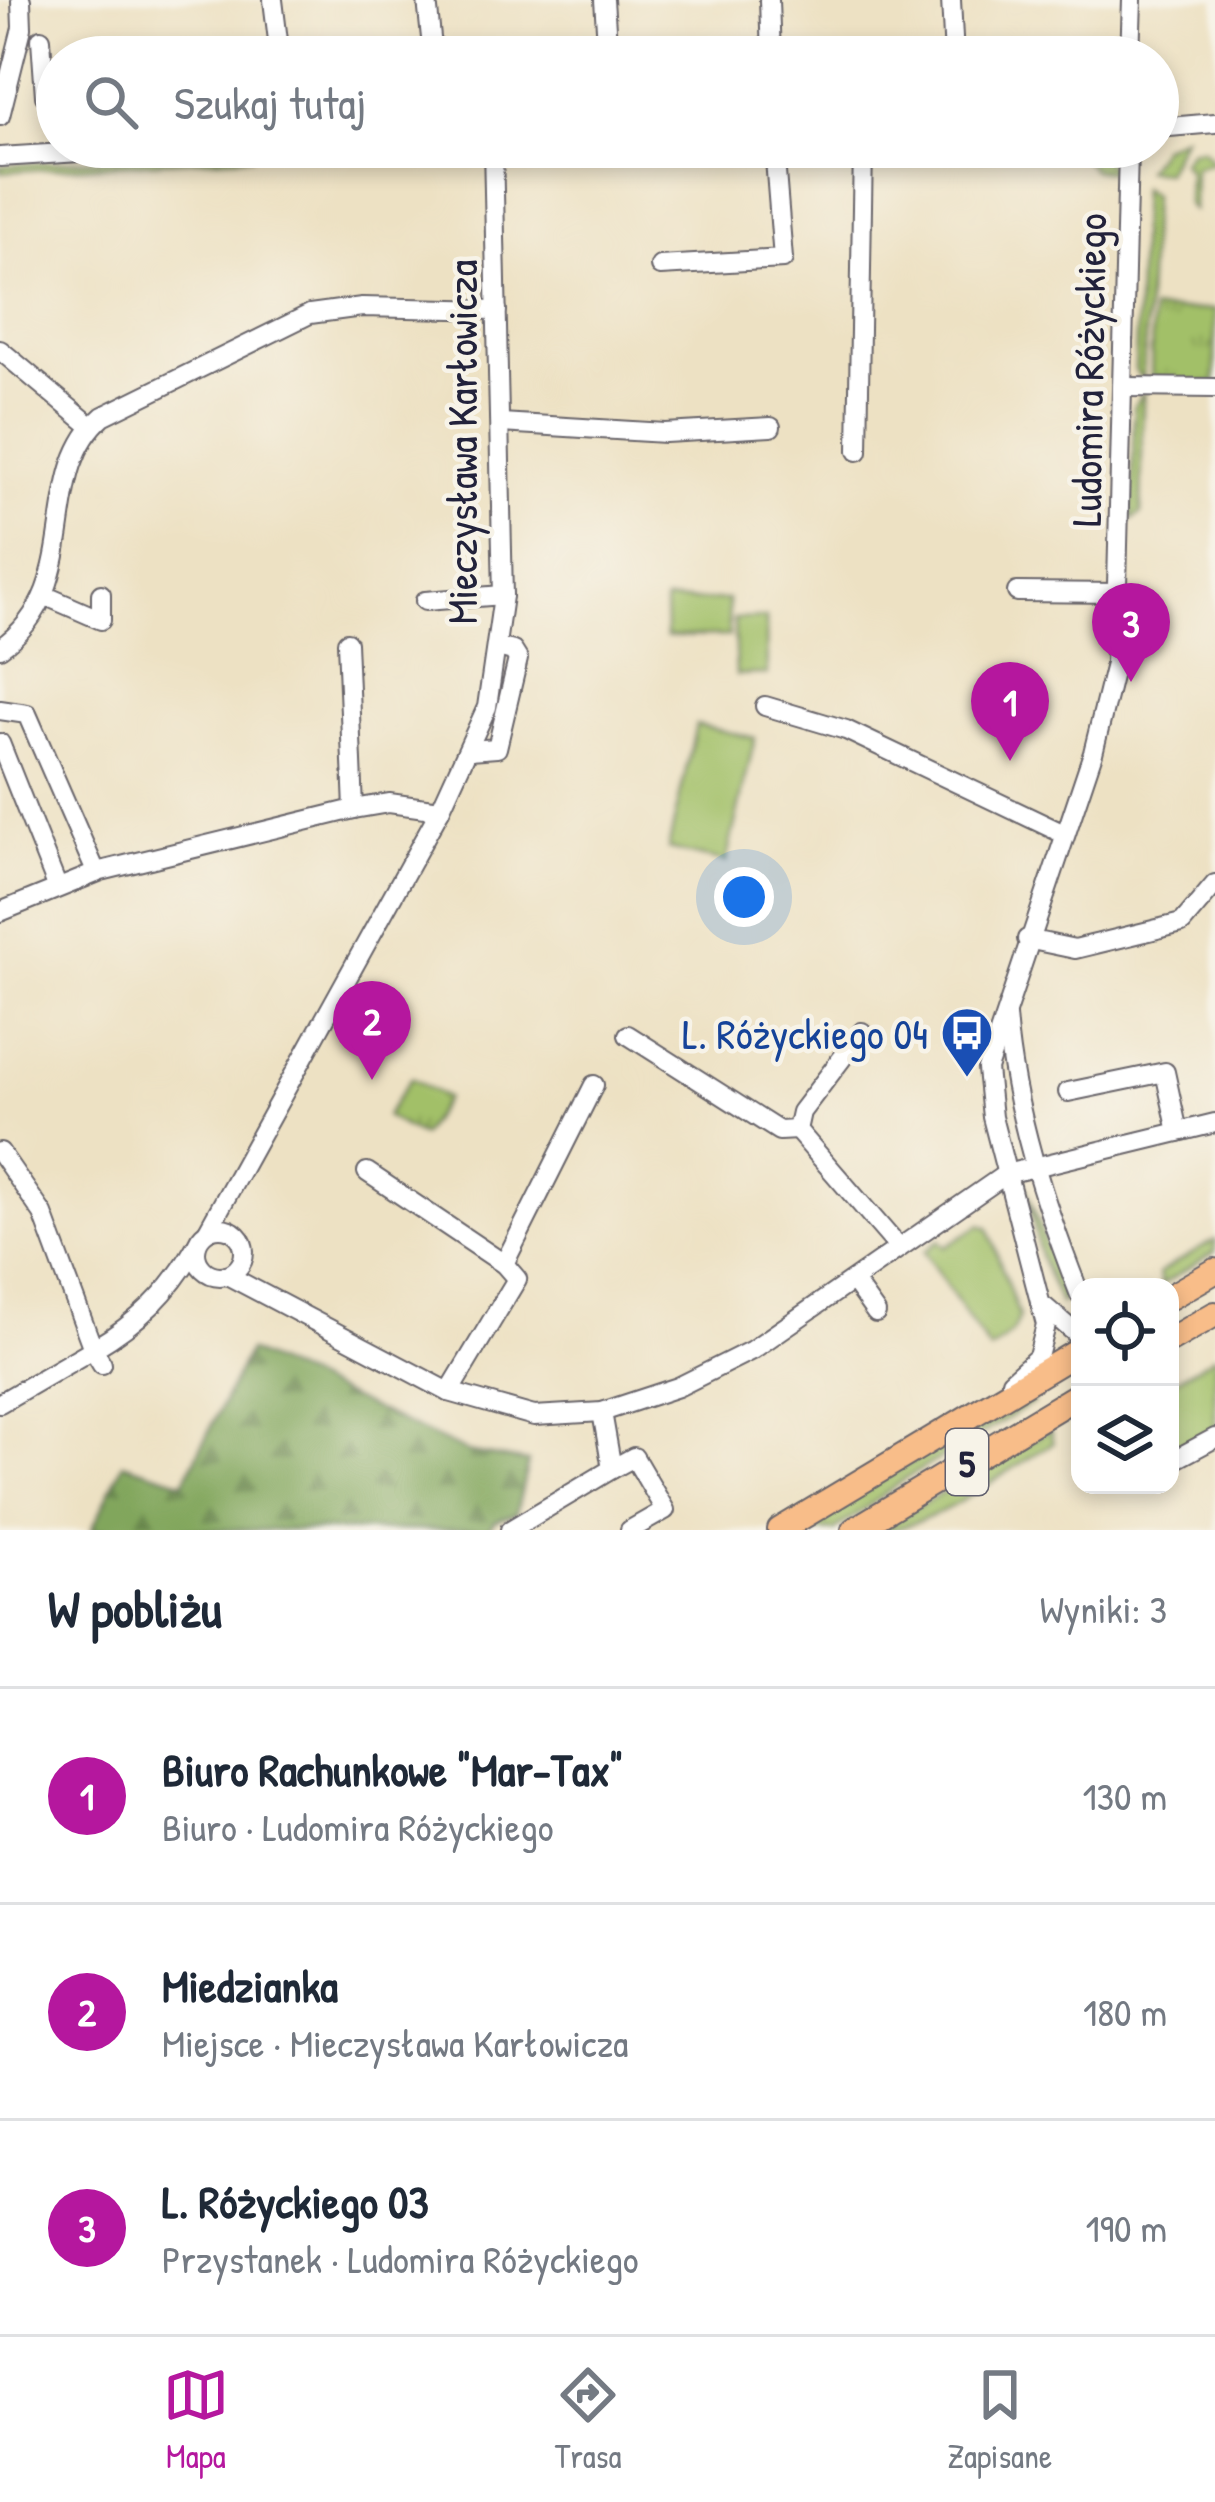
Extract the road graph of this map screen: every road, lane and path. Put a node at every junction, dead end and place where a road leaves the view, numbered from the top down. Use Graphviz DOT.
graph roads {
  1 [pos="21,0"];
  2 [pos="273,0"];
  3 [pos="427,0"];
  4 [pos="604,0"];
  5 [pos="769,0"];
  6 [pos="950,0"];
  7 [pos="1132,0"];
  8 [pos="277,36"];
  9 [pos="431,36"];
  10 [pos="607,36"];
  11 [pos="770,36"];
  12 [pos="953,36"];
  13 [pos="1131,36"];
  14 [pos="0,116"];
  15 [pos="1215,123"];
  16 [pos="1179,126"];
  17 [pos="36,156"];
  18 [pos="0,158"];
  19 [pos="494,168"];
  20 [pos="776,168"];
  21 [pos="863,168"];
  22 [pos="1128,168"];
  23 [pos="660,266"];
  24 [pos="497,310"];
  25 [pos="0,350"];
  26 [pos="1124,387"];
  27 [pos="1215,388"];
  28 [pos="501,423"];
  29 [pos="91,426"];
  30 [pos="771,427"];
  31 [pos="858,451"];
  32 [pos="1017,592"];
  33 [pos="1120,593"];
  34 [pos="100,594"];
  35 [pos="503,595"];
  36 [pos="46,596"];
  37 [pos="425,601"];
  38 [pos="347,641"];
  39 [pos="0,648"];
  40 [pos="766,706"];
  41 [pos="0,710"];
  42 [pos="0,743"];
  43 [pos="354,809"];
  44 [pos="440,810"];
  45 [pos="1064,834"];
  46 [pos="96,872"];
  47 [pos="1215,884"];
  48 [pos="57,886"];
  49 [pos="0,912"];
  50 [pos="1027,939"];
  51 [pos="1005,1005"];
  52 [pos="862,1032"];
  53 [pos="628,1035"];
  54 [pos="594,1084"];
  55 [pos="1068,1092"];
  56 [pos="1215,1123"];
  57 [pos="797,1130"];
  58 [pos="1178,1132"];
  59 [pos="0,1152"];
  60 [pos="1036,1166"];
  61 [pos="367,1172"];
  62 [pos="1006,1174"];
  63 [pos="238,1178"];
  64 [pos="235,1232"];
  65 [pos="202,1238"];
  66 [pos="899,1248"];
  67 [pos="244,1255"];
  68 [pos="504,1264"];
  69 [pos="1215,1271"];
  70 [pos="218,1274"];
  71 [pos="1074,1278"];
  72 [pos="853,1281"];
  73 [pos="1179,1283"];
  74 [pos="264,1291"];
  75 [pos="167,1292"];
  76 [pos="1179,1292"];
  77 [pos="1045,1306"];
  78 [pos="876,1313"];
  79 [pos="1215,1314"];
  80 [pos="1071,1329"];
  81 [pos="1179,1335"];
  82 [pos="1071,1355"];
  83 [pos="97,1356"];
  84 [pos="449,1392"];
  85 [pos="1071,1399"];
  86 [pos="0,1402"];
  87 [pos="981,1409"];
  88 [pos="602,1412"];
  89 [pos="1215,1438"];
  90 [pos="1179,1457"];
  91 [pos="612,1469"];
  92 [pos="510,1530"];
  93 [pos="630,1530"];
  94 [pos="780,1530"];
  95 [pos="854,1530"];
  1 -- 14 [label="street"];
  2 -- 8 [label="street"];
  3 -- 9 [label="street"];
  4 -- 10 [label="street"];
  5 -- 11 [label="street"];
  6 -- 12 [label="street"];
  7 -- 13 [label="street"];
  15 -- 16 [label="street"];
  17 -- 18 [label="street"];
  19 -- 24 [label="street, Mieczysława Karłowicza"];
  20 -- 23 [label="street"];
  21 -- 31 [label="street"];
  22 -- 26 [label="street, Ludomira Różyckiego"];
  24 -- 28 [label="street, Mieczysława Karłowicza"];
  24 -- 29 [label="street"];
  25 -- 29 [label="street"];
  26 -- 27 [label="street"];
  26 -- 33 [label="street, Ludomira Różyckiego"];
  28 -- 30 [label="street"];
  28 -- 35 [label="street, Mieczysława Karłowicza"];
  29 -- 36 [label="street"];
  32 -- 33 [label="street"];
  33 -- 45 [label="street, Ludomira Różyckiego"];
  34 -- 36 [label="street"];
  35 -- 37 [label="street"];
  35 -- 44 [label="street, Mieczysława Karłowicza"];
  36 -- 39 [label="street"];
  38 -- 43 [label="street"];
  40 -- 45 [label="street"];
  41 -- 46 [label="street"];
  42 -- 48 [label="street"];
  43 -- 44 [label="street"];
  43 -- 46 [label="street"];
  44 -- 63 [label="street, Mieczysława Karłowicza"];
  45 -- 50 [label="street, Ludomira Różyckiego"];
  46 -- 48 [label="street"];
  47 -- 50 [label="street"];
  48 -- 49 [label="street"];
  50 -- 51 [label="street, Ludomira Różyckiego"];
  51 -- 60 [label="street, Ludomira Różyckiego"];
  51 -- 62 [label="street, Ludomira Różyckiego"];
  52 -- 57 [label="street"];
  53 -- 57 [label="street"];
  54 -- 68 [label="street"];
  55 -- 58 [label="street"];
  56 -- 58 [label="street"];
  57 -- 66 [label="street"];
  58 -- 60 [label="street"];
  59 -- 83 [label="street"];
  60 -- 62 [label="street"];
  60 -- 71 [label="street, Ludomira Różyckiego"];
  61 -- 68 [label="street"];
  62 -- 66 [label="street"];
  62 -- 77 [label="street, Ludomira Różyckiego"];
  63 -- 64 [label="street, Mieczysława Karłowicza"];
  63 -- 65 [label="street, Mieczysława Karłowicza"];
  64 -- 65 [label="street"];
  64 -- 67 [label="street"];
  65 -- 70 [label="street"];
  65 -- 75 [label="street, Mieczysława Karłowicza"];
  66 -- 72 [label="street"];
  67 -- 70 [label="street"];
  67 -- 74 [label="street"];
  68 -- 84 [label="street"];
  69 -- 73 [label="street"];
  69 -- 76 [label="main road"];
  70 -- 74 [label="street"];
  70 -- 75 [label="street"];
  72 -- 78 [label="street"];
  72 -- 88 [label="street"];
  74 -- 84 [label="street"];
  75 -- 83 [label="street"];
  77 -- 80 [label="street"];
  77 -- 87 [label="street"];
  79 -- 81 [label="main road"];
  82 -- 87 [label="main road, 5"];
  83 -- 86 [label="street"];
  84 -- 88 [label="street"];
  85 -- 95 [label="main road, 5"];
  87 -- 94 [label="main road, 5"];
  88 -- 91 [label="street"];
  89 -- 90 [label="street"];
  91 -- 92 [label="street"];
  91 -- 93 [label="street"];
}
